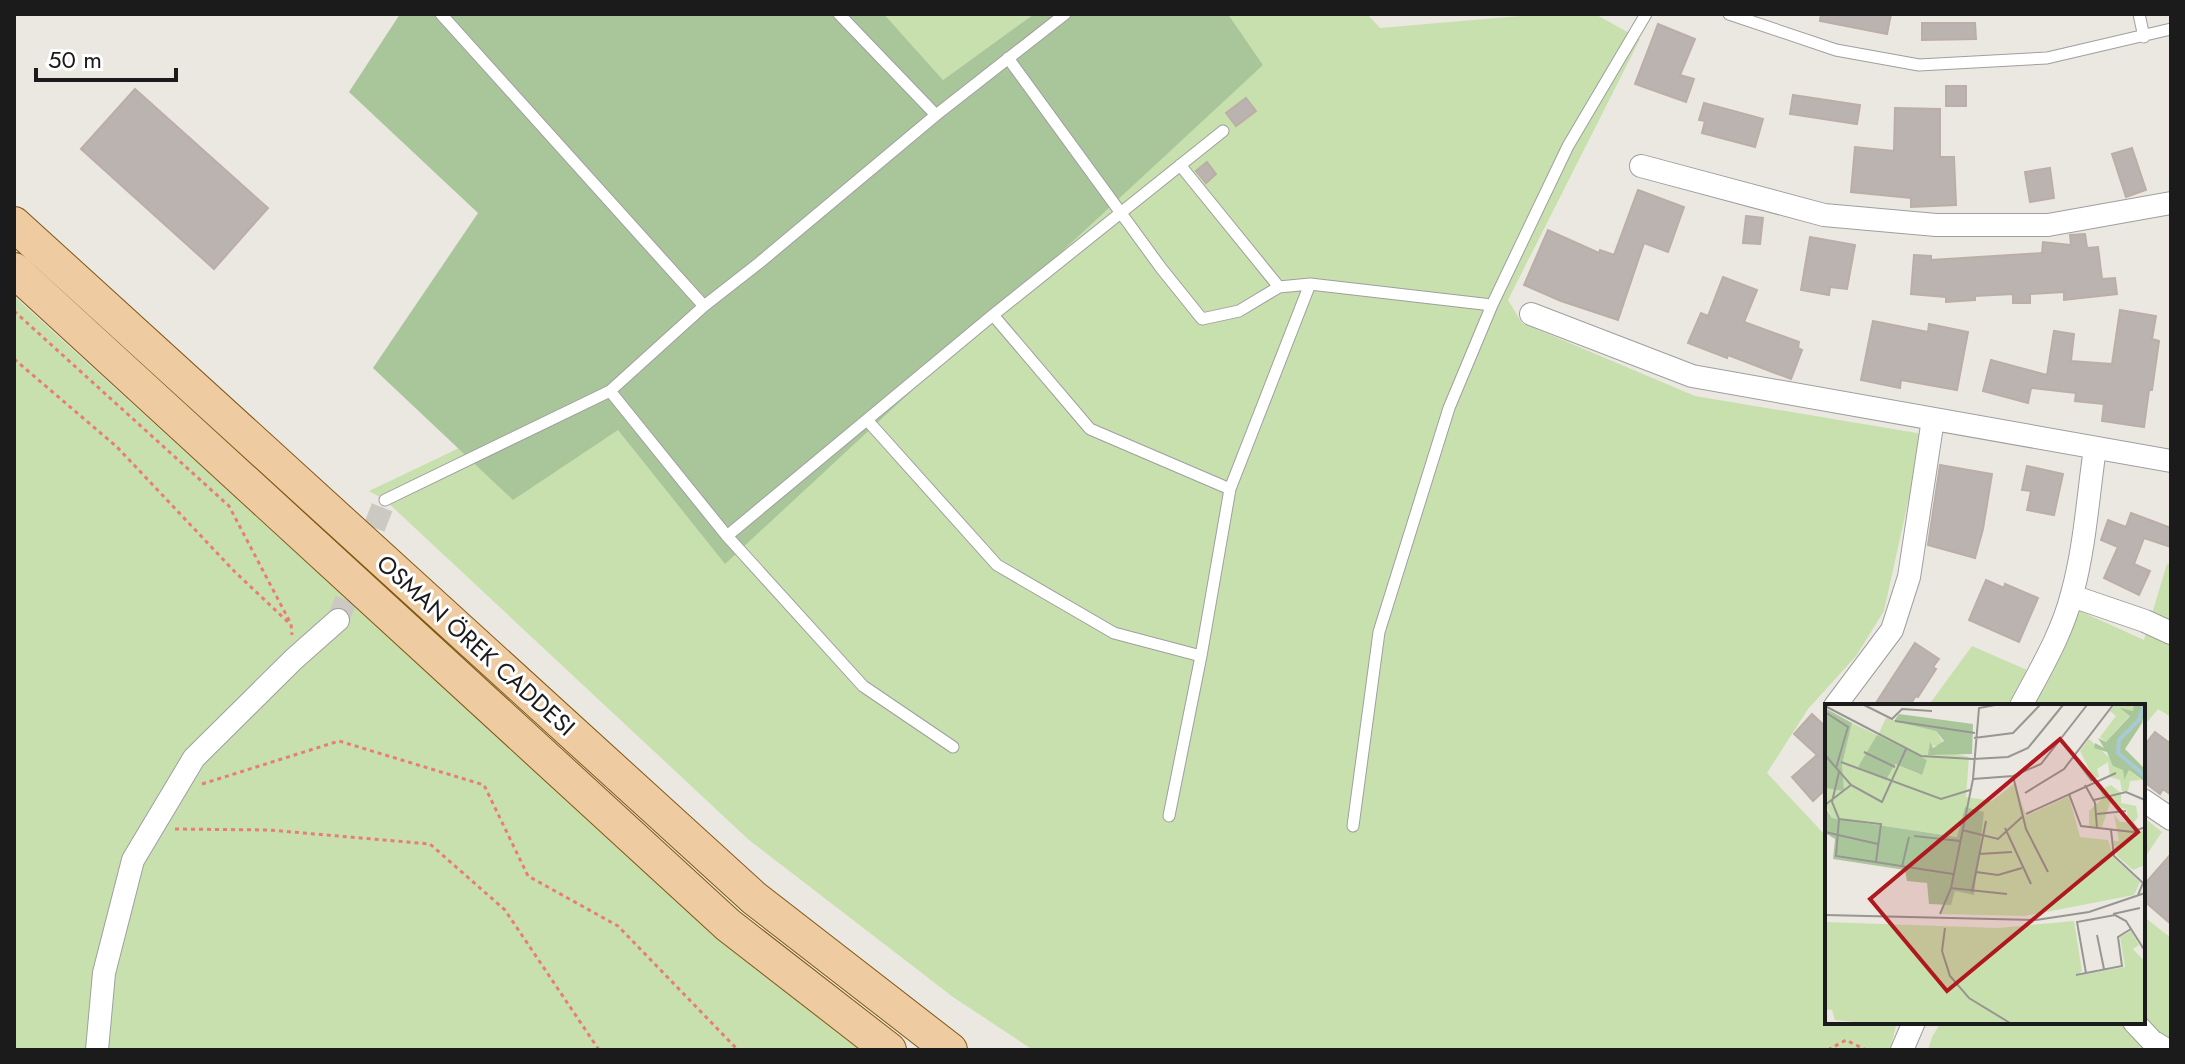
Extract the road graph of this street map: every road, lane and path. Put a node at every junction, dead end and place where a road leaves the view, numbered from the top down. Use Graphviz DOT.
graph roads {
  1 [pos="441,14"];
  2 [pos="839,14"];
  3 [pos="1065,14"];
  4 [pos="1646,14"];
  5 [pos="1729,14"];
  6 [pos="2139,14"];
  7 [pos="2171,29"];
  8 [pos="2144,37"];
  9 [pos="1008,58"];
  10 [pos="936,115"];
  11 [pos="1223,131"];
  12 [pos="1180,165"];
  13 [pos="1641,166"];
  14 [pos="2171,203"];
  15 [pos="1122,213"];
  16 [pos="14,224"];
  17 [pos="14,270"];
  18 [pos="1310,284"];
  19 [pos="1279,287"];
  20 [pos="1492,305"];
  21 [pos="704,306"];
  22 [pos="14,311"];
  23 [pos="1531,314"];
  24 [pos="993,315"];
  25 [pos="14,359"];
  26 [pos="610,391"];
  27 [pos="1933,419"];
  28 [pos="867,420"];
  29 [pos="2095,448"];
  30 [pos="2171,461"];
  31 [pos="1230,489"];
  32 [pos="385,500"];
  33 [pos="727,536"];
  34 [pos="2072,596"];
  35 [pos="338,620"];
  36 [pos="291,624"];
  37 [pos="2171,633"];
  38 [pos="1201,656"];
  39 [pos="294,659"];
  40 [pos="1836,704"];
  41 [pos="2022,704"];
  42 [pos="953,747"];
  43 [pos="172,794"];
  44 [pos="2145,801"];
  45 [pos="1169,816"];
  46 [pos="2171,819"];
  47 [pos="1353,826"];
  48 [pos="151,829"];
  49 [pos="1913,1024"];
  50 [pos="2136,1024"];
  51 [pos="97,1050"];
  52 [pos="599,1050"];
  53 [pos="738,1050"];
  54 [pos="889,1050"];
  55 [pos="950,1050"];
  56 [pos="1828,1050"];
  57 [pos="1866,1050"];
  58 [pos="1902,1050"];
  59 [pos="2167,1050"];
  1 -- 21 [label="lane"];
  2 -- 10 [label="lane"];
  3 -- 9 [label="lane"];
  4 -- 20 [label="lane"];
  5 -- 8 [label="lane"];
  6 -- 8 [label="lane"];
  7 -- 8 [label="lane"];
  9 -- 10 [label="lane"];
  9 -- 15 [label="lane"];
  10 -- 21 [label="lane"];
  11 -- 12 [label="lane"];
  12 -- 15 [label="lane"];
  12 -- 19 [label="lane"];
  13 -- 14 [label="street"];
  15 -- 19 [label="lane"];
  15 -- 24 [label="lane"];
  16 -- 55 [label="main road, OSMAN ÖREK CADDESI"];
  17 -- 54 [label="main road, OSMAN ÖREK CADDESI"];
  18 -- 19 [label="lane"];
  18 -- 20 [label="lane"];
  18 -- 31 [label="lane"];
  20 -- 47 [label="lane"];
  21 -- 26 [label="lane"];
  22 -- 36 [label="path"];
  23 -- 27 [label="street"];
  24 -- 28 [label="lane"];
  24 -- 31 [label="lane"];
  25 -- 36 [label="path"];
  26 -- 32 [label="lane"];
  26 -- 33 [label="lane"];
  27 -- 29 [label="street"];
  27 -- 40 [label="street"];
  28 -- 33 [label="lane"];
  28 -- 38 [label="lane"];
  29 -- 30 [label="street"];
  29 -- 34 [label="street"];
  31 -- 38 [label="lane"];
  33 -- 42 [label="lane"];
  34 -- 37 [label="street"];
  34 -- 41 [label="street"];
  35 -- 39 [label="street"];
  36 -- 39 [label="path"];
  38 -- 45 [label="lane"];
  39 -- 43 [label="street"];
  43 -- 48 [label="street"];
  43 -- 53 [label="path"];
  44 -- 46 [label="street"];
  48 -- 51 [label="street"];
  48 -- 52 [label="path"];
  49 -- 58 [label="street"];
  50 -- 59 [label="street"];
  56 -- 57 [label="path"];
}
